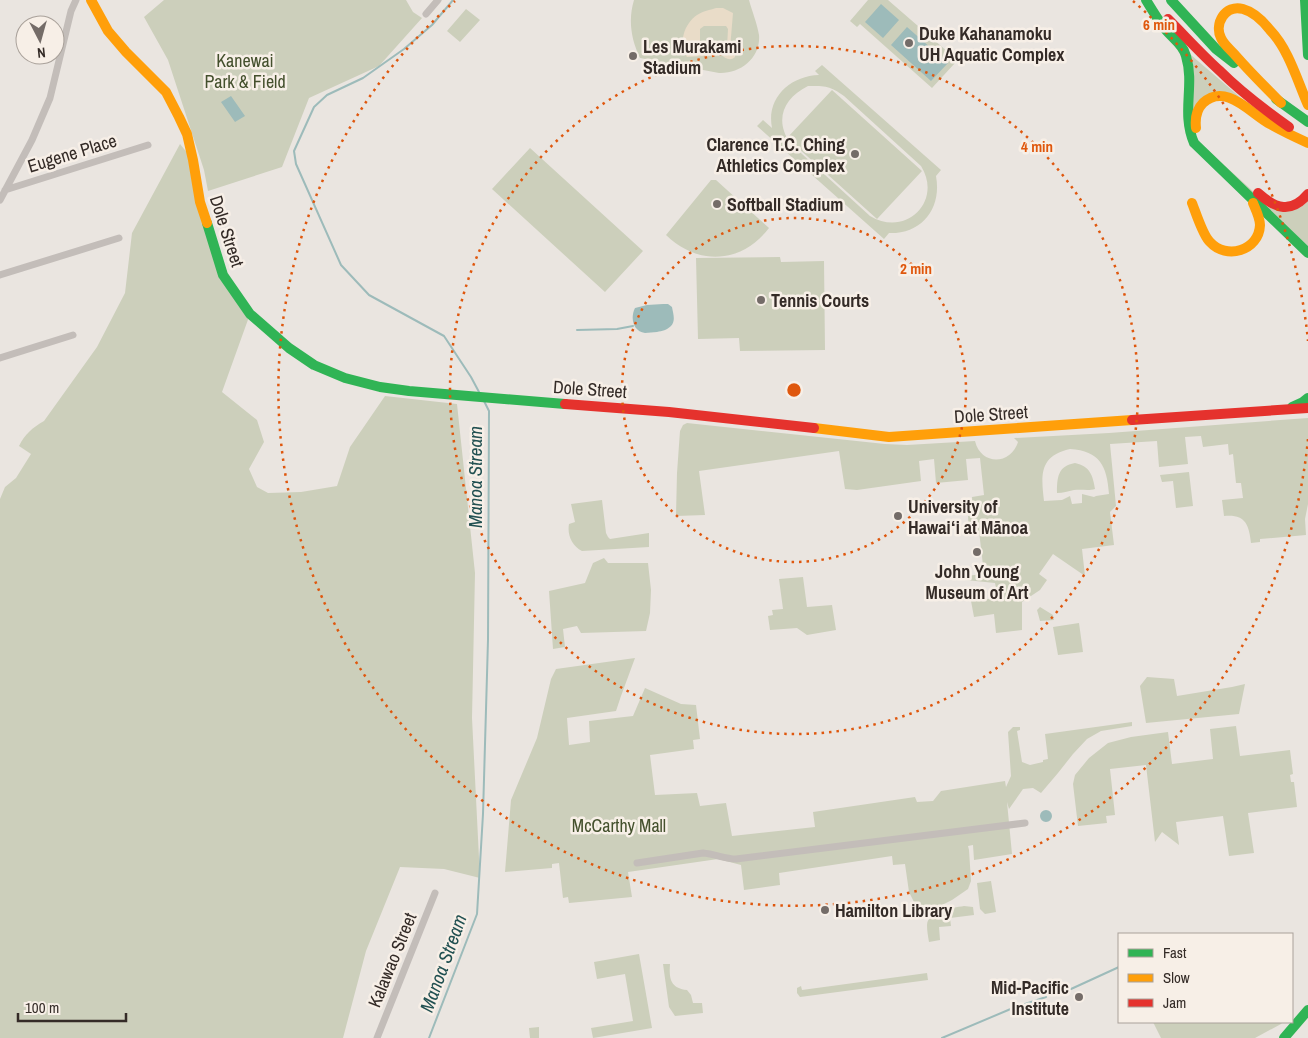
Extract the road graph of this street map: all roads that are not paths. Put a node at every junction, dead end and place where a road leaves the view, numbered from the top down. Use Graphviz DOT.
graph roads {
  1 [pos="76,0"];
  2 [pos="91,0"];
  3 [pos="438,0"];
  4 [pos="1148,0"];
  5 [pos="1171,0"];
  6 [pos="1305,0"];
  7 [pos="426,14"];
  8 [pos="1308,56"];
  9 [pos="1281,103"];
  10 [pos="1308,105"];
  11 [pos="1308,122"];
  12 [pos="1308,142"];
  13 [pos="148,146"];
  14 [pos="5,190"];
  15 [pos="1308,194"];
  16 [pos="1250,196"];
  17 [pos="0,200"];
  18 [pos="1192,203"];
  19 [pos="119,238"];
  20 [pos="1308,254"];
  21 [pos="0,275"];
  22 [pos="73,335"];
  23 [pos="0,358"];
  24 [pos="1308,398"];
  25 [pos="1308,408"];
  26 [pos="1289,409"];
  27 [pos="1026,823"];
  28 [pos="637,863"];
  29 [pos="435,893"];
  30 [pos="1308,1010"];
  31 [pos="377,1038"];
  32 [pos="1284,1038"];
  1 -- 14 [label="street"];
  2 -- 26 [label="main road, Dole Street"];
  3 -- 7 [label="street"];
  4 -- 12 [label="main road"];
  4 -- 16 [label="main road"];
  5 -- 9 [label="main road"];
  6 -- 8 [label="main road"];
  9 -- 10 [label="main road"];
  9 -- 11 [label="main road"];
  12 -- 15 [label="main road"];
  13 -- 14 [label="street, Eugene Place"];
  14 -- 17 [label="street"];
  16 -- 18 [label="main road"];
  16 -- 20 [label="main road"];
  19 -- 21 [label="street"];
  22 -- 23 [label="street"];
  24 -- 26 [label="main road"];
  25 -- 26 [label="main road, Dole Street"];
  27 -- 28 [label="street"];
  29 -- 31 [label="street, Kalawao Street"];
  30 -- 32 [label="main road"];
}
